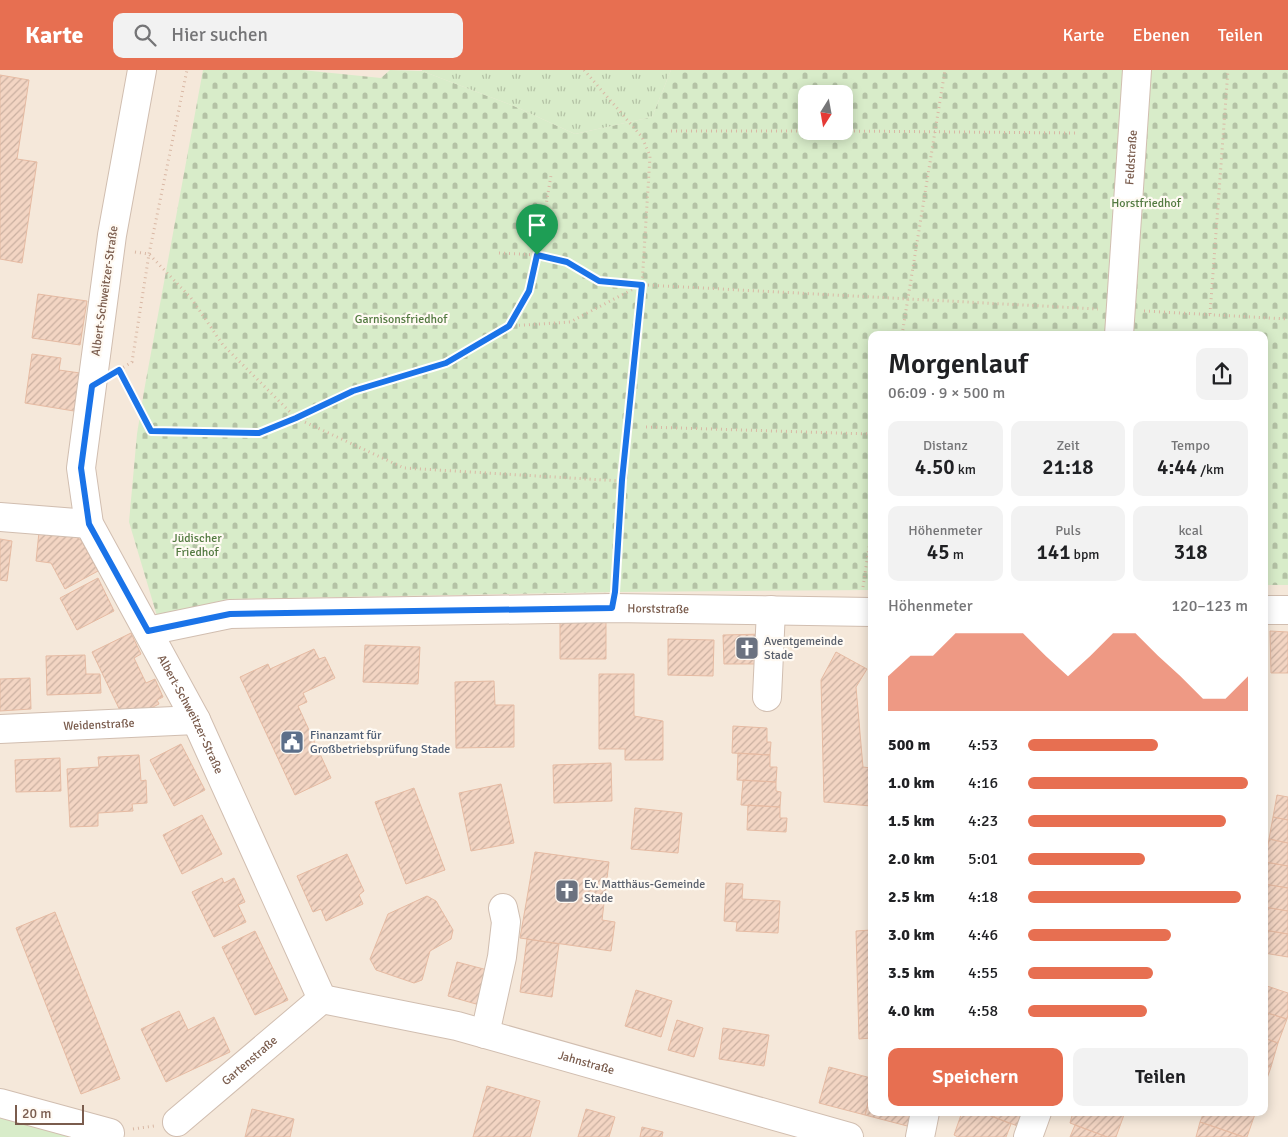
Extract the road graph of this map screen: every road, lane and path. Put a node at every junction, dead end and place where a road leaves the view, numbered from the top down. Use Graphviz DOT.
graph roads {
  1 [pos="142,70"];
  2 [pos="187,70"];
  3 [pos="584,70"];
  4 [pos="945,70"];
  5 [pos="1137,70"];
  6 [pos="1228,70"];
  7 [pos="671,131"];
  8 [pos="798,131"];
  9 [pos="853,131"];
  10 [pos="935,132"];
  11 [pos="1075,133"];
  12 [pos="551,175"];
  13 [pos="499,253"];
  14 [pos="149,254"];
  15 [pos="537,255"];
  16 [pos="642,285"];
  17 [pos="907,299"];
  18 [pos="1210,314"];
  19 [pos="1288,319"];
  20 [pos="1119,323"];
  21 [pos="509,326"];
  22 [pos="903,331"];
  23 [pos="119,370"];
  24 [pos="92,386"];
  25 [pos="296,418"];
  26 [pos="646,427"];
  27 [pos="868,434"];
  28 [pos="622,480"];
  29 [pos="0,516"];
  30 [pos="89,524"];
  31 [pos="868,573"];
  32 [pos="612,608"];
  33 [pos="771,610"];
  34 [pos="1268,610"];
  35 [pos="1288,610"];
  36 [pos="865,612"];
  37 [pos="148,631"];
  38 [pos="767,697"];
  39 [pos="196,720"];
  40 [pos="0,730"];
  41 [pos="503,908"];
  42 [pos="322,999"];
  43 [pos="486,1034"];
  44 [pos="0,1103"];
  45 [pos="924,1116"];
  46 [pos="1036,1116"];
  47 [pos="177,1122"];
  48 [pos="110,1133"];
  49 [pos="849,1137"];
  50 [pos="920,1137"];
  51 [pos="1028,1137"];
  1 -- 24 [label="street, Albert-Schweitzer-Straße"];
  2 -- 14 [label="path"];
  3 -- 16 [label="path"];
  4 -- 10 [label="path"];
  5 -- 20 [label="street, Feldstraße"];
  6 -- 18 [label="path"];
  7 -- 8 [label="path"];
  9 -- 10 [label="path"];
  10 -- 11 [label="path"];
  10 -- 17 [label="path"];
  12 -- 15 [label="path"];
  13 -- 15 [label="path"];
  14 -- 23 [label="path"];
  14 -- 25 [label="path"];
  15 -- 16 [label="path"];
  15 -- 21 [label="path"];
  16 -- 17 [label="path"];
  16 -- 21 [label="path"];
  16 -- 28 [label="path"];
  17 -- 20 [label="path"];
  17 -- 22 [label="path"];
  18 -- 19 [label="path"];
  18 -- 20 [label="path"];
  21 -- 25 [label="path"];
  23 -- 24 [label="path"];
  23 -- 25 [label="path"];
  24 -- 30 [label="street, Albert-Schweitzer-Straße"];
  25 -- 28 [label="path"];
  26 -- 27 [label="path"];
  28 -- 32 [label="path"];
  29 -- 30 [label="street"];
  30 -- 37 [label="street, Albert-Schweitzer-Straße"];
  31 -- 36 [label="path"];
  32 -- 33 [label="street, Horststraße"];
  32 -- 37 [label="street, Horststraße"];
  33 -- 36 [label="street, Horststraße"];
  33 -- 38 [label="street"];
  34 -- 35 [label="street"];
  37 -- 39 [label="street, Albert-Schweitzer-Straße"];
  39 -- 40 [label="street, Weidenstraße"];
  39 -- 42 [label="street, Albert-Schweitzer-Straße"];
  41 -- 43 [label="street"];
  42 -- 43 [label="street, Jahnstraße"];
  42 -- 47 [label="street, Gartenstraße"];
  43 -- 49 [label="street, Jahnstraße"];
  44 -- 48 [label="street"];
  45 -- 50 [label="street"];
  46 -- 51 [label="street"];
  47 -- 48 [label="path"];
}
